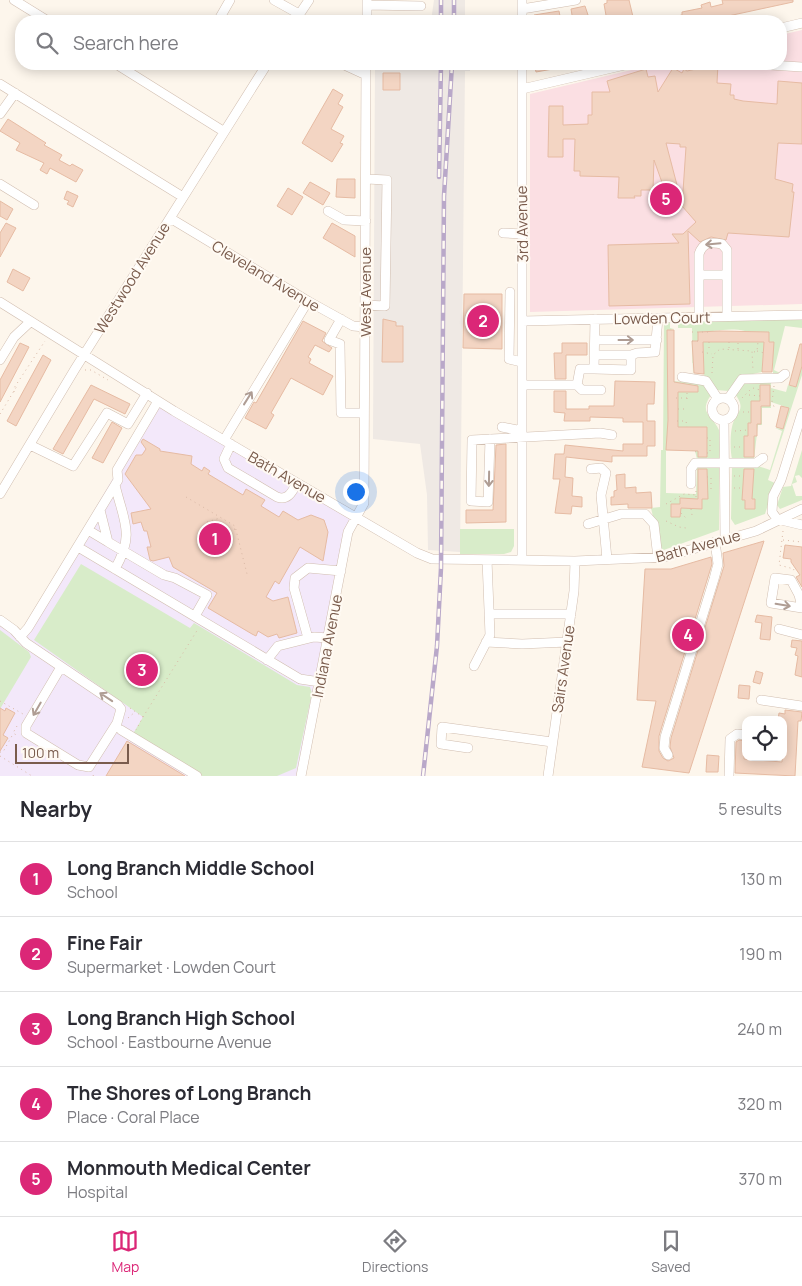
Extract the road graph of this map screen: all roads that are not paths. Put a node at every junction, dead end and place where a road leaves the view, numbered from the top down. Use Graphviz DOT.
graph roads {
  1 [pos="14,0"];
  2 [pos="230,0"];
  3 [pos="274,0"];
  4 [pos="309,0"];
  5 [pos="576,0"];
  6 [pos="367,2"];
  7 [pos="522,5"];
  8 [pos="421,6"];
  9 [pos="38,15"];
  10 [pos="221,15"];
  11 [pos="293,15"];
  12 [pos="299,15"];
  13 [pos="367,15"];
  14 [pos="802,23"];
  15 [pos="787,27"];
  16 [pos="787,65"];
  17 [pos="802,67"];
  18 [pos="126,70"];
  19 [pos="263,70"];
  20 [pos="355,70"];
  21 [pos="366,70"];
  22 [pos="522,70"];
  23 [pos="603,70"];
  24 [pos="366,75"];
  25 [pos="0,84"];
  26 [pos="522,89"];
  27 [pos="14,93"];
  28 [pos="0,114"];
  29 [pos="224,132"];
  30 [pos="366,179"];
  31 [pos="0,184"];
  32 [pos="183,197"];
  33 [pos="34,204"];
  34 [pos="328,211"];
  35 [pos="170,218"];
  36 [pos="366,221"];
  37 [pos="503,233"];
  38 [pos="523,234"];
  39 [pos="699,275"];
  40 [pos="726,275"];
  41 [pos="522,294"];
  42 [pos="308,301"];
  43 [pos="0,302"];
  44 [pos="365,305"];
  45 [pos="802,315"];
  46 [pos="727,316"];
  47 [pos="699,317"];
  48 [pos="658,318"];
  49 [pos="595,319"];
  50 [pos="341,320"];
  51 [pos="522,321"];
  52 [pos="30,322"];
  53 [pos="365,327"];
  54 [pos="595,340"];
  55 [pos="657,340"];
  56 [pos="594,355"];
  57 [pos="631,355"];
  58 [pos="84,356"];
  59 [pos="0,360"];
  60 [pos="522,362"];
  61 [pos="594,369"];
  62 [pos="785,374"];
  63 [pos="682,377"];
  64 [pos="522,385"];
  65 [pos="577,385"];
  66 [pos="601,390"];
  67 [pos="146,393"];
  68 [pos="718,399"];
  69 [pos="728,399"];
  70 [pos="158,400"];
  71 [pos="364,413"];
  72 [pos="802,413"];
  73 [pos="724,420"];
  74 [pos="502,427"];
  75 [pos="522,434"];
  76 [pos="612,436"];
  77 [pos="490,439"];
  78 [pos="227,442"];
  79 [pos="30,445"];
  80 [pos="763,458"];
  81 [pos="725,462"];
  82 [pos="591,469"];
  83 [pos="297,483"];
  84 [pos="691,484"];
  85 [pos="116,485"];
  86 [pos="0,494"];
  87 [pos="772,507"];
  88 [pos="801,509"];
  89 [pos="100,510"];
  90 [pos="357,518"];
  91 [pos="604,520"];
  92 [pos="780,520"];
  93 [pos="588,524"];
  94 [pos="801,525"];
  95 [pos="88,530"];
  96 [pos="756,531"];
  97 [pos="725,539"];
  98 [pos="108,542"];
  99 [pos="715,542"];
  100 [pos="78,547"];
  101 [pos="125,551"];
  102 [pos="658,558"];
  103 [pos="607,559"];
  104 [pos="488,560"];
  105 [pos="522,560"];
  106 [pos="574,561"];
  107 [pos="114,569"];
  108 [pos="341,571"];
  109 [pos="489,614"];
  110 [pos="570,614"];
  111 [pos="194,616"];
  112 [pos="0,620"];
  113 [pos="779,629"];
  114 [pos="802,635"];
  115 [pos="20,637"];
  116 [pos="308,638"];
  117 [pos="328,638"];
  118 [pos="486,642"];
  119 [pos="567,642"];
  120 [pos="267,660"];
  121 [pos="474,666"];
  122 [pos="61,667"];
  123 [pos="320,682"];
  124 [pos="761,700"];
  125 [pos="802,706"];
  126 [pos="118,729"];
  127 [pos="742,735"];
  128 [pos="552,742"];
  129 [pos="468,748"];
  130 [pos="668,755"];
  131 [pos="302,774"];
  132 [pos="197,776"];
  133 [pos="293,776"];
  134 [pos="548,776"];
  135 [pos="729,776"];
  1 -- 9 [label="street"];
  2 -- 10 [label="street"];
  3 -- 11 [label="street"];
  4 -- 12 [label="street"];
  5 -- 7 [label="street"];
  6 -- 8 [label="street"];
  6 -- 13 [label="street"];
  14 -- 15 [label="street"];
  16 -- 17 [label="street"];
  18 -- 29 [label="street"];
  19 -- 29 [label="street, Westwood Avenue"];
  20 -- 24 [label="street"];
  21 -- 24 [label="street, West Avenue"];
  22 -- 26 [label="street, 3rd Avenue"];
  23 -- 26 [label="street"];
  24 -- 30 [label="street, West Avenue"];
  25 -- 27 [label="street"];
  26 -- 38 [label="street, 3rd Avenue"];
  27 -- 28 [label="street"];
  27 -- 32 [label="street"];
  29 -- 32 [label="street, Westwood Avenue"];
  30 -- 36 [label="street, West Avenue"];
  30 -- 44 [label="street"];
  31 -- 33 [label="street"];
  32 -- 35 [label="street, Westwood Avenue"];
  34 -- 36 [label="street"];
  35 -- 42 [label="street, Cleveland Avenue"];
  35 -- 58 [label="street, Westwood Avenue"];
  36 -- 44 [label="street, West Avenue"];
  37 -- 38 [label="street"];
  38 -- 41 [label="street, 3rd Avenue"];
  39 -- 40 [label="street"];
  40 -- 39 [label="street, one-way"];
  39 -- 47 [label="street"];
  40 -- 46 [label="street"];
  41 -- 51 [label="street, 3rd Avenue"];
  41 -- 60 [label="street"];
  42 -- 50 [label="street, Cleveland Avenue"];
  78 -- 42 [label="street, one-way"];
  43 -- 52 [label="street, Bath Avenue"];
  44 -- 53 [label="street, West Avenue"];
  45 -- 46 [label="street, Lowden Court"];
  46 -- 47 [label="street, Lowden Court"];
  47 -- 48 [label="street, Lowden Court"];
  48 -- 49 [label="street, Lowden Court"];
  48 -- 55 [label="street"];
  49 -- 51 [label="street, Lowden Court"];
  49 -- 54 [label="street"];
  50 -- 53 [label="street, Cleveland Avenue"];
  50 -- 71 [label="street"];
  51 -- 60 [label="street, 3rd Avenue"];
  52 -- 58 [label="street, Bath Avenue"];
  52 -- 59 [label="street"];
  53 -- 71 [label="street, West Avenue"];
  54 -- 55 [label="street, one-way"];
  54 -- 56 [label="street"];
  55 -- 57 [label="street"];
  56 -- 57 [label="street"];
  56 -- 61 [label="street"];
  57 -- 61 [label="street"];
  58 -- 67 [label="street, Bath Avenue"];
  58 -- 79 [label="street, Westwood Avenue"];
  60 -- 64 [label="street, 3rd Avenue"];
  61 -- 65 [label="street"];
  62 -- 69 [label="street"];
  63 -- 68 [label="street"];
  64 -- 65 [label="street"];
  64 -- 75 [label="street, 3rd Avenue"];
  65 -- 66 [label="street"];
  67 -- 70 [label="street, Bath Avenue"];
  67 -- 79 [label="street"];
  68 -- 69 [label="street"];
  68 -- 73 [label="street"];
  69 -- 73 [label="street"];
  70 -- 78 [label="street, Bath Avenue"];
  70 -- 85 [label="street"];
  71 -- 90 [label="street, West Avenue"];
  72 -- 87 [label="street"];
  73 -- 81 [label="street"];
  74 -- 75 [label="street"];
  75 -- 76 [label="street"];
  75 -- 77 [label="street"];
  75 -- 105 [label="street, 3rd Avenue"];
  77 -- 77 [label="street, one-way"];
  78 -- 83 [label="street, Bath Avenue"];
  78 -- 83 [label="street"];
  79 -- 86 [label="street, Westwood Avenue"];
  80 -- 81 [label="street"];
  81 -- 84 [label="street"];
  81 -- 97 [label="street"];
  82 -- 91 [label="street"];
  83 -- 90 [label="street, Bath Avenue"];
  85 -- 89 [label="street"];
  85 -- 101 [label="street"];
  87 -- 92 [label="street"];
  87 -- 96 [label="street"];
  88 -- 92 [label="street, Bath Avenue"];
  88 -- 94 [label="street"];
  89 -- 95 [label="street"];
  89 -- 98 [label="street"];
  90 -- 104 [label="street, Bath Avenue"];
  90 -- 108 [label="street, Indiana Avenue"];
  91 -- 93 [label="street"];
  91 -- 102 [label="street"];
  91 -- 103 [label="street"];
  92 -- 94 [label="street"];
  92 -- 96 [label="street, Bath Avenue"];
  95 -- 98 [label="street"];
  95 -- 100 [label="street"];
  96 -- 97 [label="street, Bath Avenue"];
  97 -- 99 [label="street, Bath Avenue"];
  98 -- 101 [label="street"];
  99 -- 102 [label="street, Bath Avenue"];
  99 -- 130 [label="street"];
  100 -- 107 [label="street"];
  100 -- 115 [label="street"];
  101 -- 107 [label="street"];
  101 -- 111 [label="street"];
  102 -- 103 [label="street, Bath Avenue"];
  103 -- 106 [label="street, Bath Avenue"];
  104 -- 105 [label="street, Bath Avenue"];
  104 -- 109 [label="street"];
  105 -- 106 [label="street, Bath Avenue"];
  106 -- 110 [label="street, Sairs Avenue"];
  107 -- 111 [label="street"];
  108 -- 116 [label="street"];
  108 -- 117 [label="street, Indiana Avenue"];
  109 -- 110 [label="street"];
  109 -- 118 [label="street"];
  110 -- 119 [label="street, Sairs Avenue"];
  111 -- 120 [label="street"];
  112 -- 115 [label="street"];
  113 -- 114 [label="street"];
  115 -- 122 [label="street"];
  116 -- 117 [label="street"];
  116 -- 120 [label="street"];
  117 -- 123 [label="street, Indiana Avenue"];
  118 -- 119 [label="street"];
  118 -- 121 [label="street"];
  119 -- 128 [label="street, Sairs Avenue"];
  120 -- 123 [label="street"];
  126 -- 122 [label="street, one-way"];
  122 -- 126 [label="street, one-way"];
  123 -- 131 [label="street, Indiana Avenue"];
  124 -- 125 [label="street"];
  126 -- 132 [label="street"];
  127 -- 135 [label="street"];
  128 -- 129 [label="street"];
  128 -- 134 [label="street, Sairs Avenue"];
  131 -- 133 [label="street"];
}
